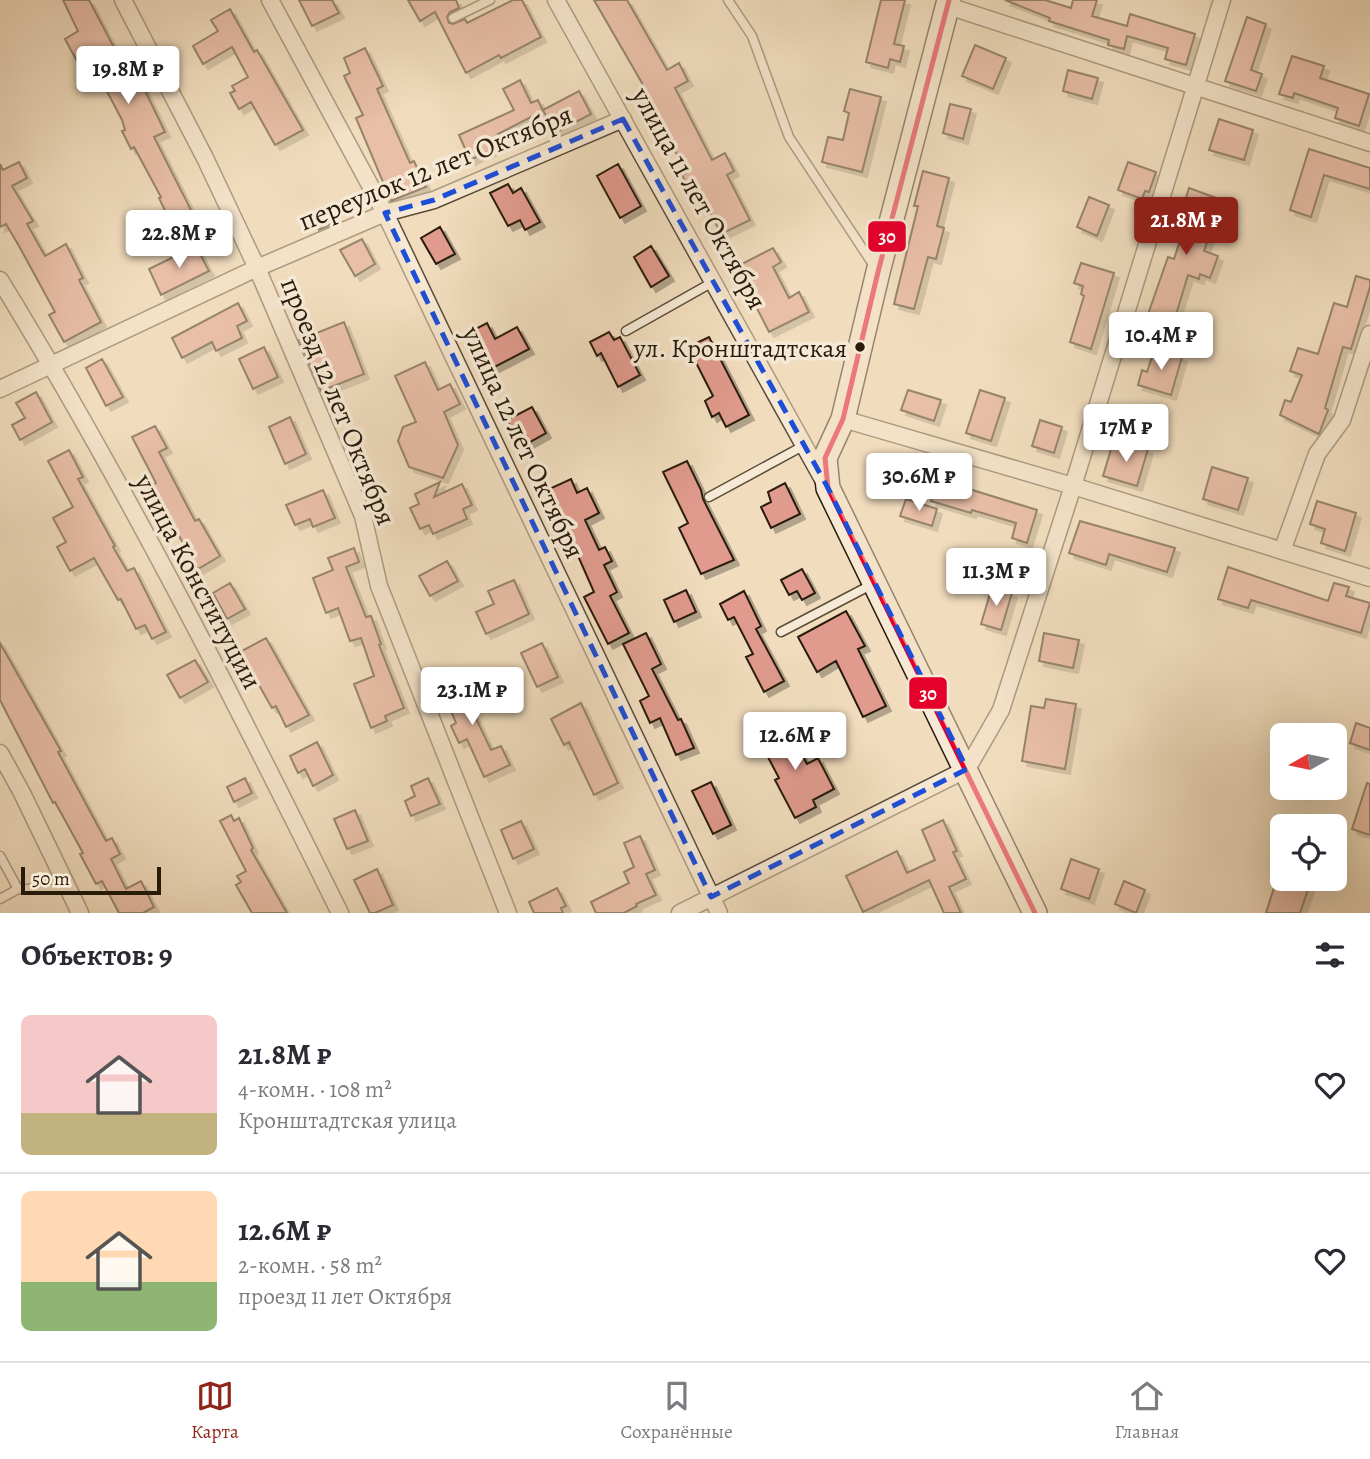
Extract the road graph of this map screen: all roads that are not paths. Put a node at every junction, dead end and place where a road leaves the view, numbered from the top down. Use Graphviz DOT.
graph roads {
  1 [pos="123,0"];
  2 [pos="270,0"];
  3 [pos="490,0"];
  4 [pos="556,0"];
  5 [pos="728,0"];
  6 [pos="1222,0"];
  7 [pos="949,2"];
  8 [pos="453,19"];
  9 [pos="1194,86"];
  10 [pos="623,118"];
  11 [pos="1370,143"];
  12 [pos="386,213"];
  13 [pos="257,268"];
  14 [pos="878,272"];
  15 [pos="0,280"];
  16 [pos="713,282"];
  17 [pos="626,331"];
  18 [pos="1370,334"];
  19 [pos="52,365"];
  20 [pos="0,389"];
  21 [pos="843,419"];
  22 [pos="803,446"];
  23 [pos="1073,486"];
  24 [pos="828,488"];
  25 [pos="709,497"];
  26 [pos="1282,551"];
  27 [pos="1370,578"];
  28 [pos="874,584"];
  29 [pos="781,632"];
  30 [pos="0,754"];
  31 [pos="967,769"];
  32 [pos="0,856"];
  33 [pos="18,889"];
  34 [pos="69,889"];
  35 [pos="711,897"];
  36 [pos="0,899"];
  37 [pos="80,913"];
  38 [pos="340,913"];
  39 [pos="508,913"];
  40 [pos="680,913"];
  41 [pos="719,913"];
  42 [pos="1035,913"];
  1 -- 13 [label="street, проезд 12 лет Октября"];
  2 -- 12 [label="street, улица 12 лет Октября"];
  3 -- 8 [label="lane"];
  4 -- 10 [label="street, улица 11 лет Октября"];
  5 -- 14 [label="lane"];
  6 -- 9 [label="street"];
  7 -- 9 [label="street"];
  7 -- 14 [label="street"];
  9 -- 11 [label="street"];
  9 -- 23 [label="street"];
  10 -- 12 [label="street, переулок 12 лет Октября"];
  10 -- 16 [label="street, улица 11 лет Октября"];
  12 -- 13 [label="street, переулок 12 лет Октября"];
  12 -- 35 [label="street, улица 12 лет Октября"];
  13 -- 19 [label="street, переулок 12 лет Октября"];
  13 -- 39 [label="street, проезд 12 лет Октября"];
  14 -- 21 [label="street"];
  15 -- 19 [label="street, улица Конституции"];
  16 -- 17 [label="lane"];
  16 -- 22 [label="street, улица 11 лет Октября"];
  18 -- 26 [label="street"];
  19 -- 20 [label="street, переулок 12 лет Октября"];
  19 -- 38 [label="street, улица Конституции"];
  21 -- 23 [label="street"];
  21 -- 24 [label="street"];
  22 -- 24 [label="street, улица 11 лет Октября"];
  22 -- 25 [label="lane"];
  23 -- 26 [label="street"];
  23 -- 31 [label="street"];
  24 -- 28 [label="street, улица 11 лет Октября"];
  26 -- 27 [label="street"];
  28 -- 29 [label="lane"];
  28 -- 31 [label="street, улица 11 лет Октября"];
  30 -- 34 [label="street"];
  31 -- 35 [label="street"];
  31 -- 42 [label="street, улица 11 лет Октября"];
  32 -- 33 [label="lane"];
  33 -- 34 [label="lane"];
  33 -- 36 [label="lane"];
  34 -- 37 [label="street"];
  35 -- 40 [label="street"];
  35 -- 41 [label="street, улица 12 лет Октября"];
}
